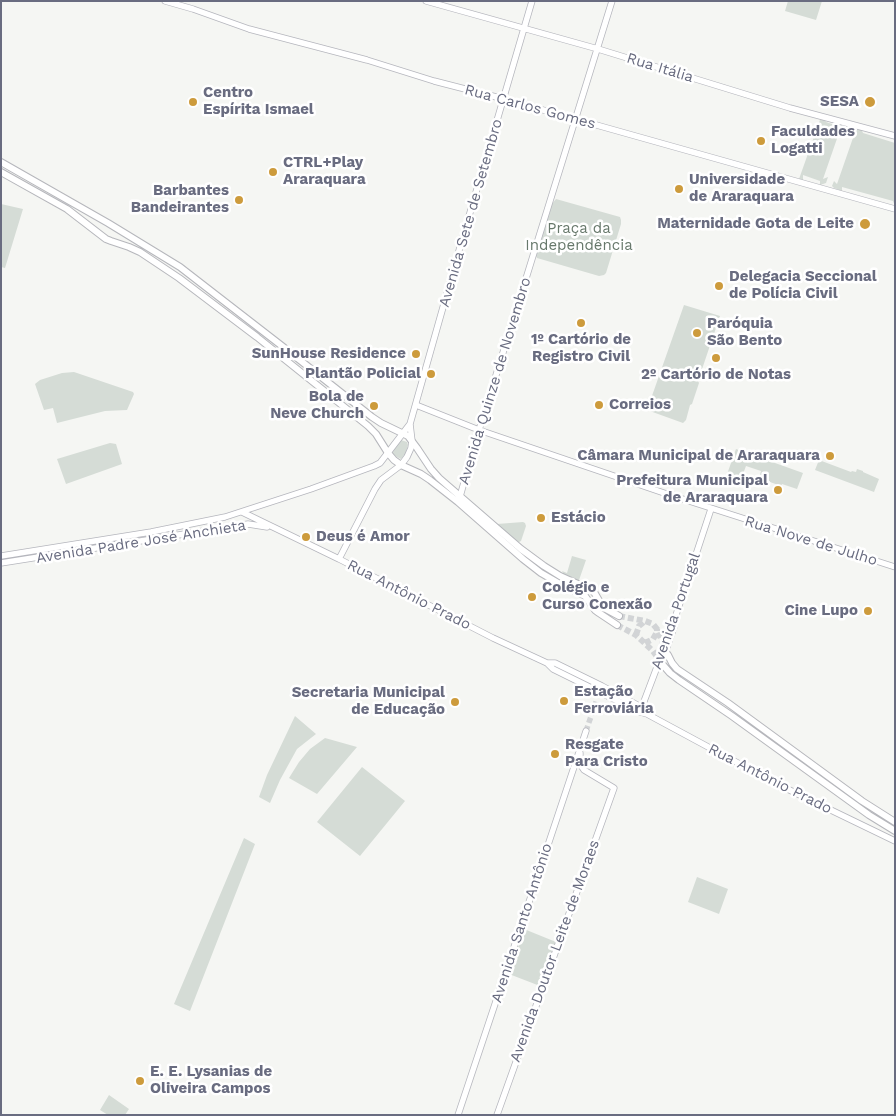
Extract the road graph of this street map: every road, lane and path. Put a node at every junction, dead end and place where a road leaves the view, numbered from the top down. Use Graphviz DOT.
graph roads {
  1 [pos="165,1"];
  2 [pos="426,1"];
  3 [pos="532,1"];
  4 [pos="612,1"];
  5 [pos="524,29"];
  6 [pos="598,49"];
  7 [pos="504,99"];
  8 [pos="576,119"];
  9 [pos="895,136"];
  10 [pos="1,162"];
  11 [pos="1,172"];
  12 [pos="895,209"];
  13 [pos="108,223"];
  14 [pos="122,231"];
  15 [pos="100,235"];
  16 [pos="117,243"];
  17 [pos="338,390"];
  18 [pos="326,392"];
  19 [pos="416,405"];
  20 [pos="410,424"];
  21 [pos="479,430"];
  22 [pos="402,433"];
  23 [pos="412,441"];
  24 [pos="388,454"];
  25 [pos="401,465"];
  26 [pos="459,499"];
  27 [pos="711,509"];
  28 [pos="242,512"];
  29 [pos="272,527"];
  30 [pos="1,556"];
  31 [pos="339,560"];
  32 [pos="1,563"];
  33 [pos="895,567"];
  34 [pos="619,616"];
  35 [pos="617,625"];
  36 [pos="668,655"];
  37 [pos="663,665"];
  38 [pos="601,689"];
  39 [pos="597,699"];
  40 [pos="641,709"];
  41 [pos="586,731"];
  42 [pos="580,749"];
  43 [pos="573,770"];
  44 [pos="584,770"];
  45 [pos="895,822"];
  46 [pos="895,831"];
  47 [pos="895,841"];
  48 [pos="458,1115"];
  49 [pos="497,1115"];
  1 -- 7 [label="street, Rua Carlos Gomes"];
  2 -- 5 [label="street, Rua Itália"];
  3 -- 5 [label="street, Avenida Sete de Setembro"];
  4 -- 6 [label="street, Avenida Quinze de Novembro"];
  5 -- 6 [label="street, Rua Itália"];
  5 -- 7 [label="street, Avenida Sete de Setembro"];
  6 -- 8 [label="street, Avenida Quinze de Novembro"];
  6 -- 9 [label="street, Rua Itália"];
  7 -- 8 [label="street, Rua Carlos Gomes"];
  7 -- 19 [label="street, Avenida Sete de Setembro"];
  8 -- 12 [label="street, Rua Carlos Gomes"];
  8 -- 21 [label="street, Avenida Quinze de Novembro"];
  10 -- 13 [label="main road"];
  11 -- 15 [label="main road"];
  13 -- 14 [label="main road"];
  13 -- 15 [label="main road"];
  14 -- 16 [label="main road"];
  14 -- 17 [label="main road"];
  15 -- 16 [label="main road"];
  16 -- 18 [label="main road"];
  17 -- 18 [label="main road"];
  17 -- 22 [label="main road"];
  18 -- 24 [label="main road"];
  19 -- 20 [label="street, Avenida Sete de Setembro"];
  19 -- 21 [label="street, Rua Nove de Julho"];
  20 -- 22 [label="street, Avenida Sete de Setembro"];
  20 -- 23 [label="street, Avenida Sete de Setembro"];
  21 -- 26 [label="street, Avenida Quinze de Novembro"];
  21 -- 27 [label="street, Rua Nove de Julho"];
  22 -- 23 [label="main road"];
  22 -- 24 [label="street, Avenida Sete de Setembro"];
  23 -- 25 [label="street"];
  23 -- 26 [label="main road"];
  24 -- 25 [label="main road"];
  24 -- 28 [label="street"];
  25 -- 26 [label="main road"];
  25 -- 31 [label="street"];
  26 -- 34 [label="main road"];
  26 -- 35 [label="main road"];
  27 -- 33 [label="street, Rua Nove de Julho"];
  27 -- 40 [label="street, Avenida Portugal"];
  28 -- 29 [label="street, Avenida Padre José Anchieta"];
  28 -- 30 [label="street, Avenida Padre José Anchieta"];
  29 -- 31 [label="street, Rua Antônio Prado"];
  29 -- 32 [label="street, Avenida Padre José Anchieta"];
  31 -- 38 [label="street, Rua Antônio Prado"];
  36 -- 45 [label="main road"];
  37 -- 46 [label="main road"];
  38 -- 39 [label="street"];
  38 -- 40 [label="street, Rua Antônio Prado"];
  40 -- 47 [label="street, Rua Antônio Prado"];
  41 -- 42 [label="street, Avenida Santo Antônio"];
  42 -- 43 [label="street, Avenida Santo Antônio"];
  42 -- 44 [label="street"];
  43 -- 44 [label="street"];
  43 -- 48 [label="street, Avenida Santo Antônio"];
  44 -- 49 [label="street, Avenida Doutor Leite de Moraes"];
}
